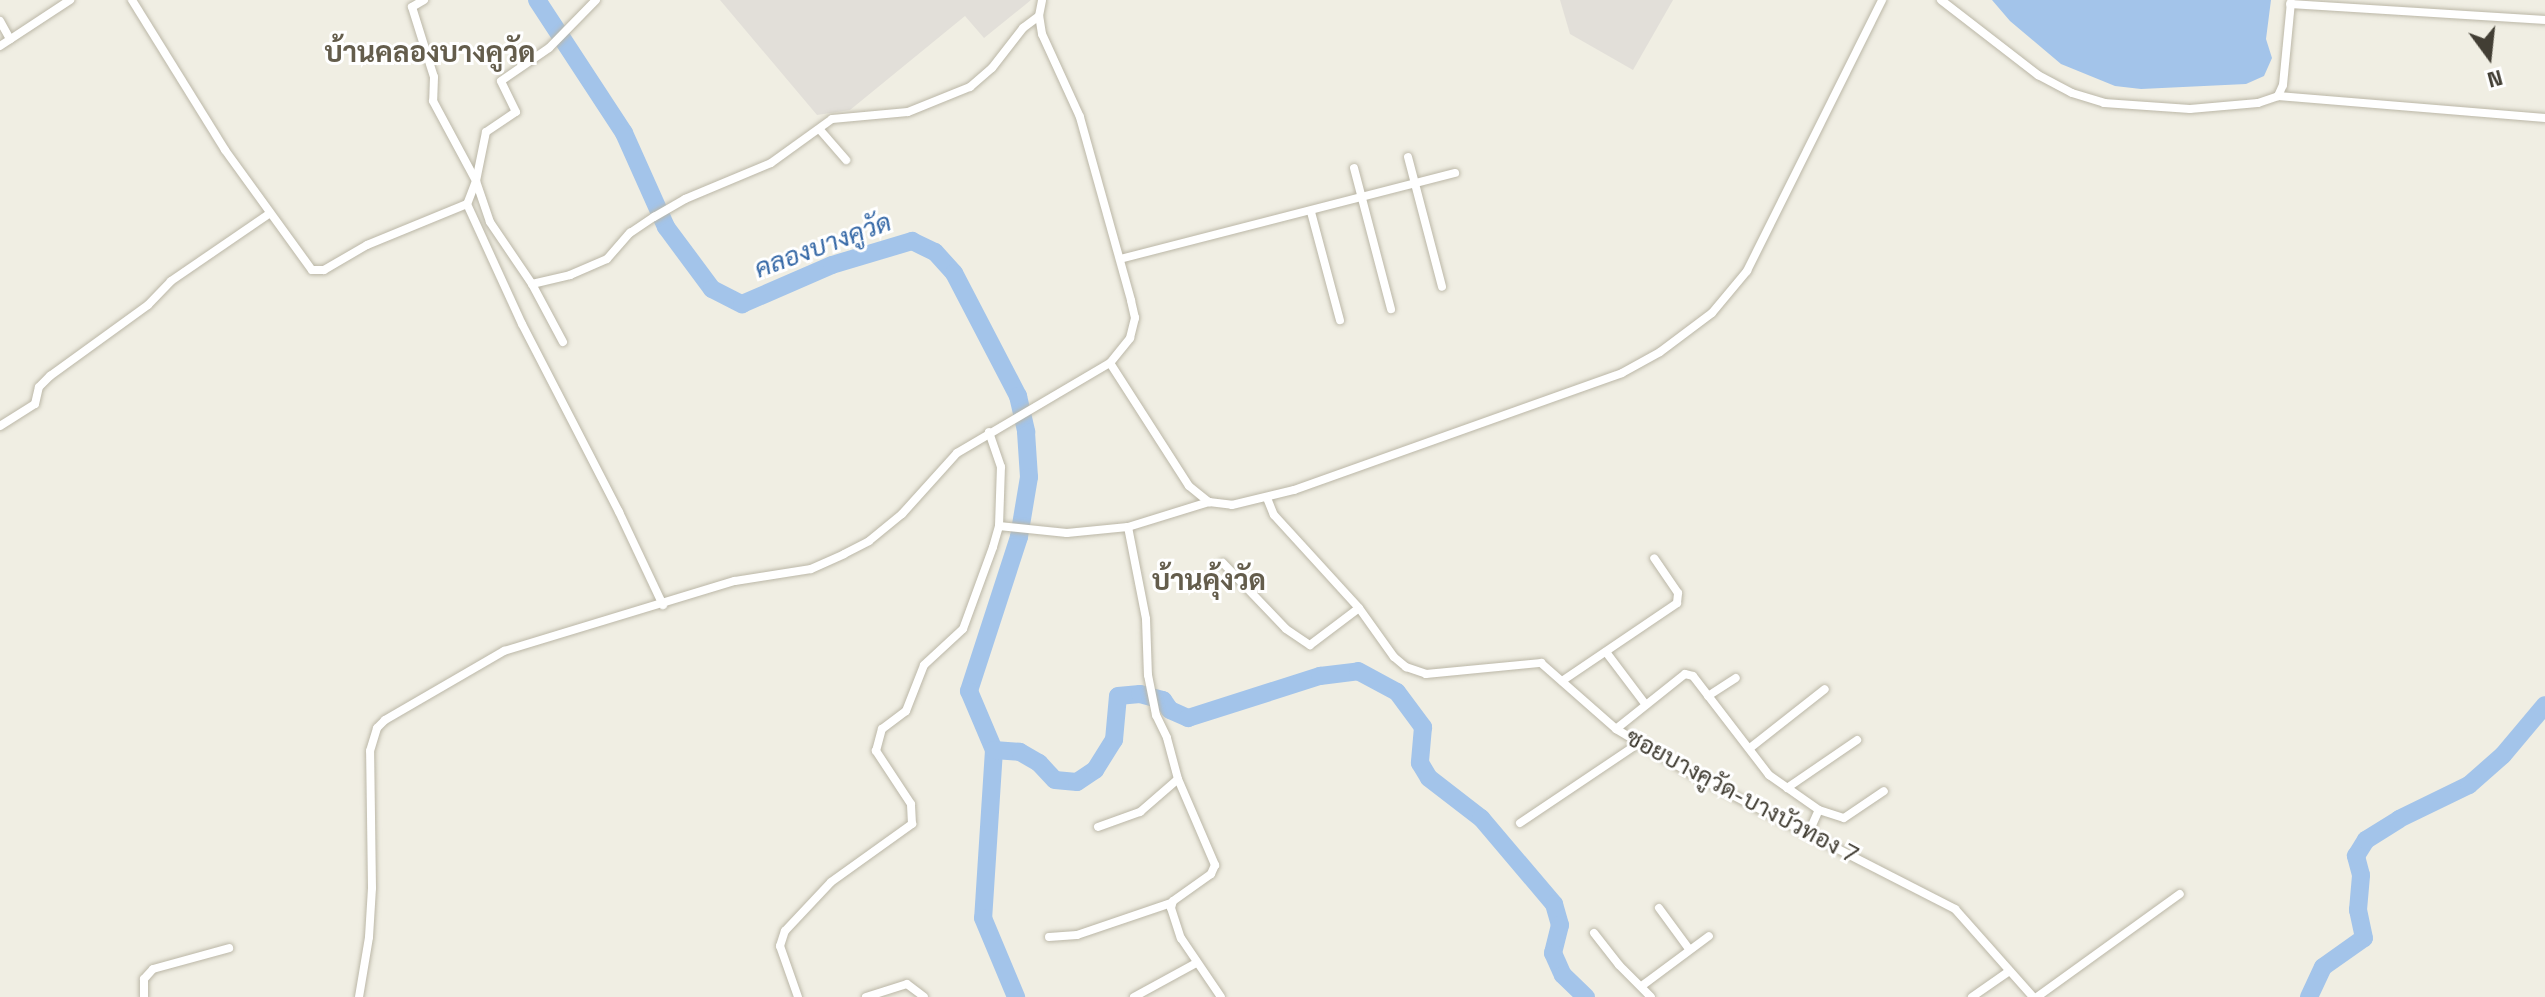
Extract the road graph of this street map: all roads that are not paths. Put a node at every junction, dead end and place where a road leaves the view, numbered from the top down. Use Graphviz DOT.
graph roads {
  1 [pos="70,0"];
  2 [pos="132,0"];
  3 [pos="424,0"];
  4 [pos="596,0"];
  5 [pos="1042,0"];
  6 [pos="1882,0"];
  7 [pos="1941,0"];
  8 [pos="2291,2"];
  9 [pos="1039,16"];
  10 [pos="2545,20"];
  11 [pos="0,21"];
  12 [pos="10,39"];
  13 [pos="0,46"];
  14 [pos="2278,96"];
  15 [pos="2545,118"];
  16 [pos="820,130"];
  17 [pos="1408,157"];
  18 [pos="846,160"];
  19 [pos="1354,168"];
  20 [pos="1455,173"];
  21 [pos="476,181"];
  22 [pos="1415,184"];
  23 [pos="1362,198"];
  24 [pos="467,204"];
  25 [pos="1311,212"];
  26 [pos="269,214"];
  27 [pos="1120,259"];
  28 [pos="532,284"];
  29 [pos="1442,287"];
  30 [pos="1391,309"];
  31 [pos="1340,320"];
  32 [pos="563,342"];
  33 [pos="1110,363"];
  34 [pos="0,426"];
  35 [pos="989,432"];
  36 [pos="1267,498"];
  37 [pos="1209,502"];
  38 [pos="1002,527"];
  39 [pos="1128,527"];
  40 [pos="1654,558"];
  41 [pos="1223,563"];
  42 [pos="663,605"];
  43 [pos="1359,608"];
  44 [pos="1606,652"];
  45 [pos="1736,678"];
  46 [pos="1562,681"];
  47 [pos="1825,689"];
  48 [pos="1708,696"];
  49 [pos="1646,705"];
  50 [pos="1616,729"];
  51 [pos="1857,740"];
  52 [pos="1639,743"];
  53 [pos="1750,748"];
  54 [pos="1178,779"];
  55 [pos="1787,788"];
  56 [pos="1884,791"];
  57 [pos="1819,810"];
  58 [pos="1520,823"];
  59 [pos="1098,827"];
  60 [pos="1809,832"];
  61 [pos="2180,894"];
  62 [pos="1171,903"];
  63 [pos="1659,908"];
  64 [pos="1594,933"];
  65 [pos="1709,936"];
  66 [pos="1049,937"];
  67 [pos="229,948"];
  68 [pos="1689,949"];
  69 [pos="1196,963"];
  70 [pos="2008,972"];
  71 [pos="1643,985"];
  72 [pos="144,997"];
  73 [pos="359,997"];
  74 [pos="798,997"];
  75 [pos="866,997"];
  76 [pos="924,997"];
  77 [pos="1134,997"];
  78 [pos="1221,997"];
  79 [pos="1651,997"];
  80 [pos="1972,997"];
  81 [pos="2035,997"];
  1 -- 12 [label="street"];
  2 -- 26 [label="street"];
  3 -- 21 [label="street"];
  4 -- 21 [label="street"];
  5 -- 9 [label="street"];
  6 -- 36 [label="street"];
  7 -- 14 [label="street"];
  8 -- 10 [label="street"];
  8 -- 14 [label="street"];
  9 -- 16 [label="street"];
  9 -- 27 [label="street"];
  11 -- 12 [label="street"];
  12 -- 13 [label="street"];
  14 -- 15 [label="street"];
  16 -- 18 [label="street"];
  16 -- 28 [label="street"];
  17 -- 22 [label="street"];
  19 -- 23 [label="street"];
  20 -- 22 [label="street"];
  21 -- 24 [label="street"];
  21 -- 28 [label="street"];
  22 -- 23 [label="street"];
  22 -- 29 [label="street"];
  23 -- 25 [label="street"];
  23 -- 30 [label="street"];
  24 -- 26 [label="street"];
  24 -- 42 [label="street"];
  25 -- 27 [label="street"];
  25 -- 31 [label="street"];
  26 -- 34 [label="street"];
  27 -- 33 [label="street"];
  28 -- 32 [label="street"];
  33 -- 35 [label="street"];
  33 -- 37 [label="street"];
  35 -- 38 [label="street"];
  35 -- 42 [label="street"];
  36 -- 37 [label="street"];
  36 -- 43 [label="street, ซอยบางคูวัด-บางบัวทอง 7"];
  37 -- 39 [label="street"];
  38 -- 39 [label="street"];
  38 -- 74 [label="street"];
  39 -- 54 [label="street"];
  40 -- 44 [label="street"];
  41 -- 43 [label="street"];
  42 -- 73 [label="street"];
  43 -- 46 [label="street, ซอยบางคูวัด-บางบัวทอง 7"];
  44 -- 46 [label="street"];
  44 -- 49 [label="street"];
  45 -- 48 [label="street"];
  46 -- 50 [label="street, ซอยบางคูวัด-บางบัวทอง 7"];
  47 -- 53 [label="street"];
  48 -- 49 [label="street"];
  48 -- 53 [label="street"];
  49 -- 50 [label="street"];
  50 -- 52 [label="street, ซอยบางคูวัด-บางบัวทอง 7"];
  51 -- 55 [label="street"];
  52 -- 58 [label="street"];
  52 -- 60 [label="street, ซอยบางคูวัด-บางบัวทอง 7"];
  53 -- 55 [label="street"];
  54 -- 59 [label="street"];
  54 -- 62 [label="street"];
  55 -- 57 [label="street"];
  56 -- 57 [label="street"];
  57 -- 60 [label="street"];
  60 -- 70 [label="street, ซอยบางคูวัด-บางบัวทอง 7"];
  61 -- 81 [label="street"];
  62 -- 66 [label="street"];
  62 -- 69 [label="street"];
  63 -- 68 [label="street"];
  64 -- 71 [label="street"];
  65 -- 68 [label="street"];
  67 -- 72 [label="street"];
  68 -- 71 [label="street"];
  69 -- 77 [label="street"];
  69 -- 78 [label="street"];
  70 -- 80 [label="street"];
  70 -- 81 [label="street, ซอยบางคูวัด-บางบัวทอง 7"];
  71 -- 79 [label="street"];
  75 -- 76 [label="street"];
}
